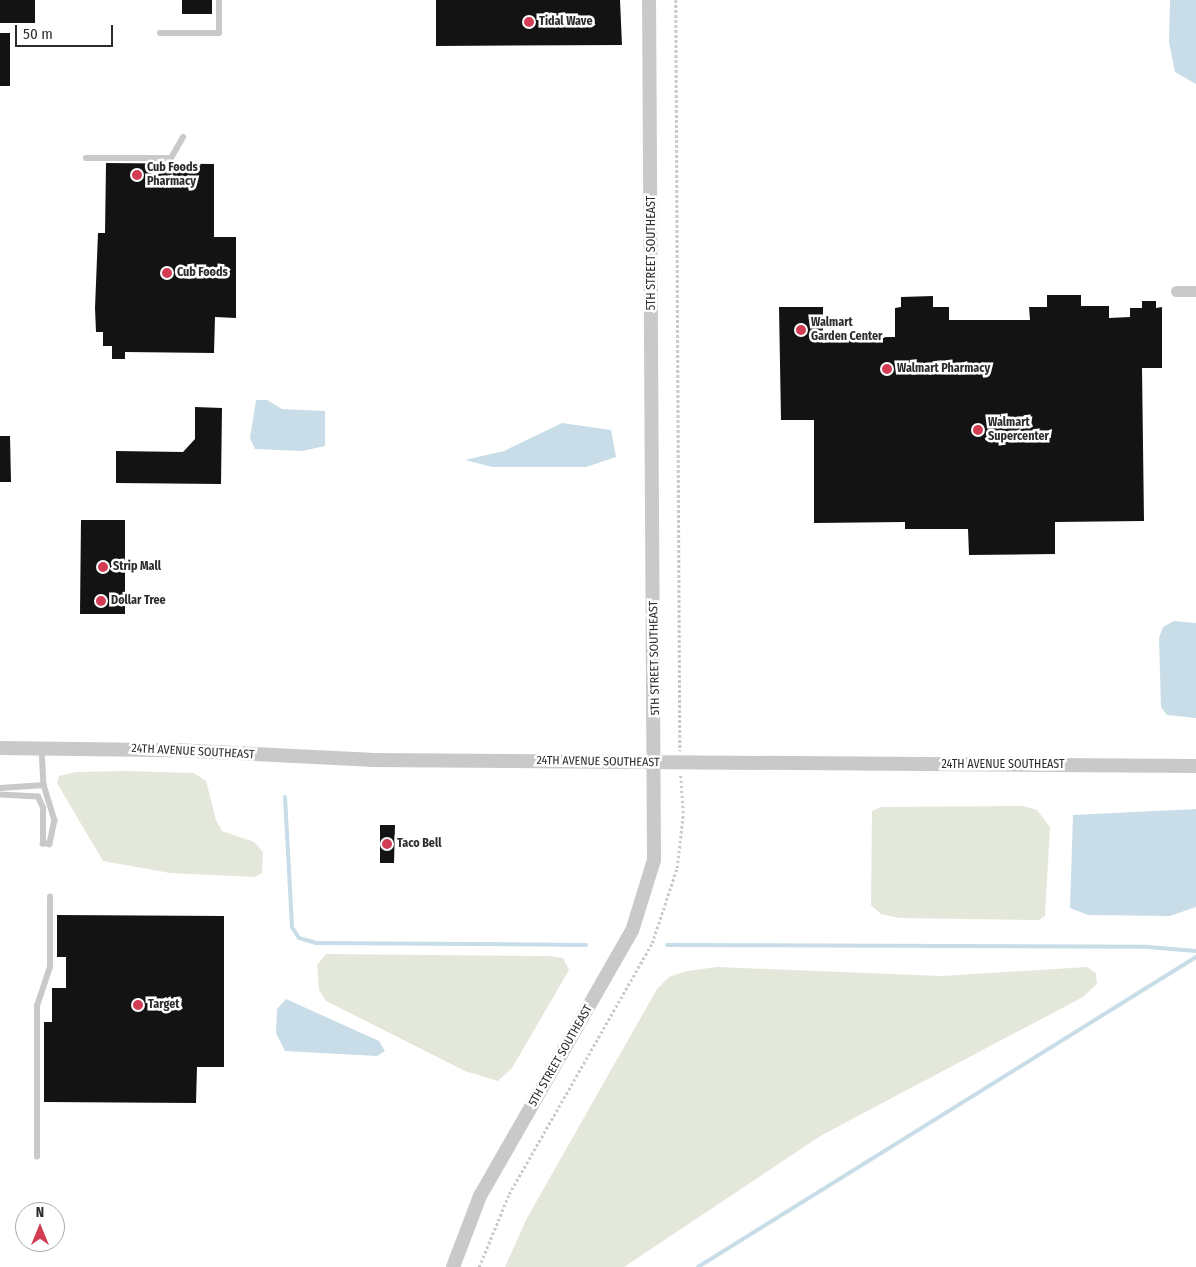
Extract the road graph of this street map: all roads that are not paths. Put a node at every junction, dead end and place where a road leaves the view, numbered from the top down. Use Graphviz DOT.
graph roads {
  1 [pos="219,0"];
  2 [pos="650,0"];
  3 [pos="160,33"];
  4 [pos="183,137"];
  5 [pos="86,158"];
  6 [pos="1176,291"];
  7 [pos="1196,291"];
  8 [pos="0,748"];
  9 [pos="42,748"];
  10 [pos="656,763"];
  11 [pos="1196,766"];
  12 [pos="44,785"];
  13 [pos="0,788"];
  14 [pos="0,795"];
  15 [pos="43,819"];
  16 [pos="55,820"];
  17 [pos="50,896"];
  18 [pos="37,1157"];
  19 [pos="453,1267"];
  1 -- 3 [label="lane"];
  2 -- 10 [label="street, 5TH STREET SOUTHEAST"];
  4 -- 5 [label="lane"];
  6 -- 7 [label="street"];
  8 -- 9 [label="street, 24TH AVENUE SOUTHEAST"];
  9 -- 10 [label="street, 24TH AVENUE SOUTHEAST"];
  9 -- 12 [label="lane"];
  10 -- 11 [label="street, 24TH AVENUE SOUTHEAST"];
  10 -- 19 [label="street, 5TH STREET SOUTHEAST"];
  12 -- 13 [label="lane"];
  12 -- 16 [label="lane"];
  14 -- 15 [label="lane"];
  15 -- 16 [label="lane"];
  15 -- 16 [label="lane"];
  17 -- 18 [label="lane"];
}
